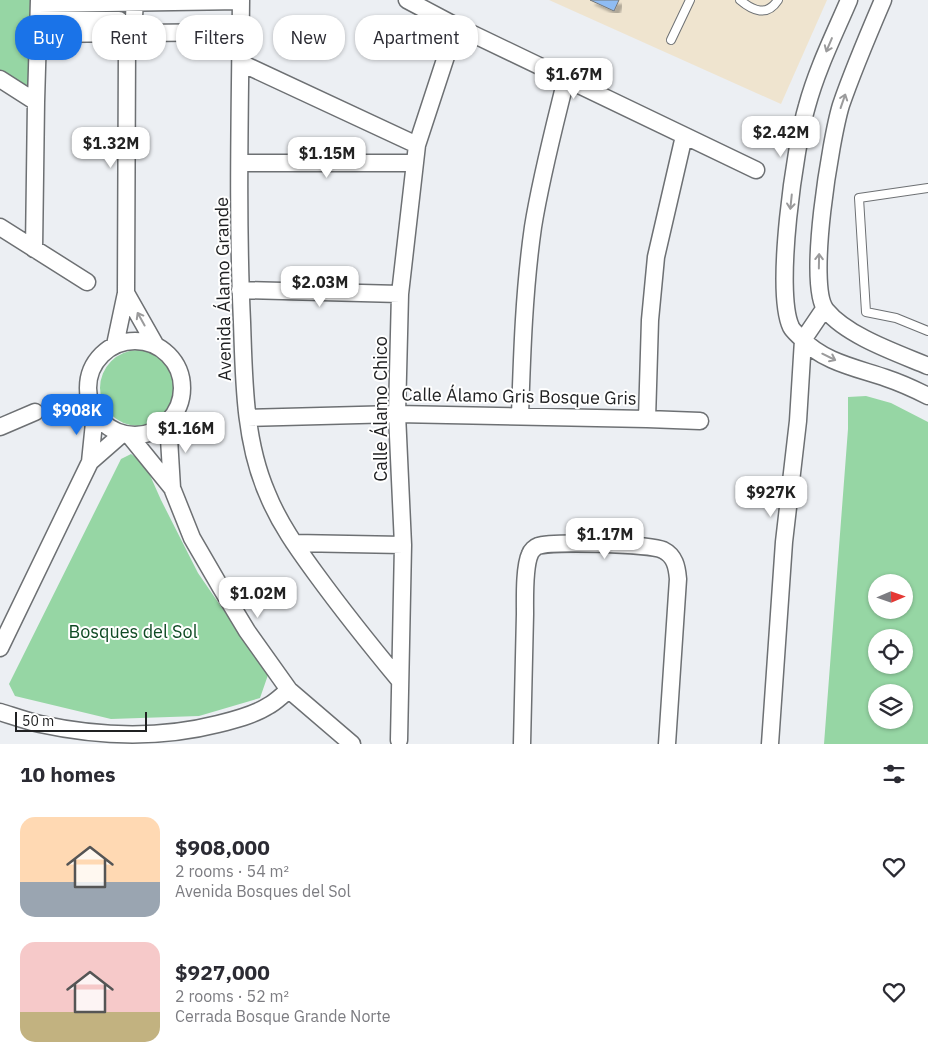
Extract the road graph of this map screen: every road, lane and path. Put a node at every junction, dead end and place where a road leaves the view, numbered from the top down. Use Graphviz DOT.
graph roads {
  1 [pos="241,0"];
  2 [pos="407,0"];
  3 [pos="690,0"];
  4 [pos="740,0"];
  5 [pos="778,0"];
  6 [pos="849,0"];
  7 [pos="883,0"];
  8 [pos="127,1"];
  9 [pos="38,14"];
  10 [pos="126,15"];
  11 [pos="241,15"];
  12 [pos="435,15"];
  13 [pos="92,26"];
  14 [pos="478,37"];
  15 [pos="671,40"];
  16 [pos="125,60"];
  17 [pos="241,60"];
  18 [pos="445,60"];
  19 [pos="241,63"];
  20 [pos="0,78"];
  21 [pos="566,79"];
  22 [pos="36,102"];
  23 [pos="684,136"];
  24 [pos="417,145"];
  25 [pos="414,163"];
  26 [pos="240,164"];
  27 [pos="756,170"];
  28 [pos="928,188"];
  29 [pos="0,227"];
  30 [pos="34,249"];
  31 [pos="87,282"];
  32 [pos="240,290"];
  33 [pos="126,293"];
  34 [pos="400,294"];
  35 [pos="824,309"];
  36 [pos="928,331"];
  37 [pos="803,340"];
  38 [pos="115,345"];
  39 [pos="156,346"];
  40 [pos="928,366"];
  41 [pos="928,396"];
  42 [pos="36,412"];
  43 [pos="95,413"];
  44 [pos="396,414"];
  45 [pos="520,416"];
  46 [pos="248,418"];
  47 [pos="647,418"];
  48 [pos="700,421"];
  49 [pos="168,422"];
  50 [pos="4,425"];
  51 [pos="125,434"];
  52 [pos="0,439"];
  53 [pos="90,462"];
  54 [pos="172,488"];
  55 [pos="294,543"];
  56 [pos="403,545"];
  57 [pos="0,648"];
  58 [pos="400,681"];
  59 [pos="289,690"];
  60 [pos="0,712"];
  61 [pos="399,740"];
  62 [pos="352,744"];
  63 [pos="522,744"];
  64 [pos="667,744"];
  65 [pos="770,744"];
  1 -- 8 [label="street"];
  1 -- 11 [label="street, Avenida Álamo Grande"];
  2 -- 12 [label="street"];
  3 -- 15 [label="lane"];
  4 -- 5 [label="lane"];
  6 -- 37 [label="street, one-way"];
  35 -- 7 [label="street, one-way"];
  8 -- 9 [label="street"];
  8 -- 10 [label="street"];
  9 -- 13 [label="street"];
  9 -- 22 [label="street"];
  14 -- 21 [label="street"];
  16 -- 33 [label="street"];
  17 -- 19 [label="street, Avenida Álamo Grande"];
  18 -- 24 [label="street, Calle Álamo Chico"];
  19 -- 24 [label="street"];
  19 -- 26 [label="street, Avenida Álamo Grande"];
  20 -- 22 [label="street"];
  21 -- 23 [label="street"];
  21 -- 45 [label="street"];
  22 -- 30 [label="street"];
  23 -- 27 [label="street"];
  23 -- 47 [label="street"];
  24 -- 25 [label="street, Calle Álamo Chico"];
  25 -- 26 [label="street"];
  25 -- 34 [label="street, Calle Álamo Chico"];
  26 -- 32 [label="street, Avenida Álamo Grande"];
  28 -- 36 [label="lane"];
  29 -- 30 [label="street"];
  30 -- 31 [label="street"];
  32 -- 34 [label="street"];
  32 -- 46 [label="street, Avenida Álamo Grande"];
  33 -- 38 [label="street"];
  39 -- 33 [label="street, one-way"];
  34 -- 44 [label="street, Calle Álamo Chico"];
  35 -- 37 [label="street"];
  35 -- 40 [label="street"];
  37 -- 41 [label="street, one-way"];
  37 -- 65 [label="street"];
  38 -- 39 [label="street"];
  38 -- 43 [label="street"];
  39 -- 49 [label="street"];
  42 -- 50 [label="street"];
  43 -- 51 [label="street"];
  43 -- 53 [label="street"];
  44 -- 45 [label="street, Calle Álamo Gris Bosque Gris"];
  44 -- 46 [label="street, Calle Álamo Gris Bosque Gris"];
  44 -- 56 [label="street, Calle Álamo Chico"];
  45 -- 47 [label="street, Calle Álamo Gris Bosque Gris"];
  46 -- 55 [label="street, Avenida Álamo Grande"];
  47 -- 48 [label="street, Calle Álamo Gris Bosque Gris"];
  49 -- 51 [label="street"];
  49 -- 54 [label="street"];
  50 -- 52 [label="street"];
  51 -- 53 [label="street"];
  51 -- 54 [label="street"];
  53 -- 57 [label="street"];
  54 -- 59 [label="street"];
  55 -- 56 [label="street"];
  55 -- 58 [label="street, Avenida Álamo Grande"];
  56 -- 58 [label="street, Calle Álamo Chico"];
  58 -- 61 [label="street, Calle Álamo Chico"];
  59 -- 60 [label="street"];
  59 -- 62 [label="street"];
  63 -- 64 [label="street"];
}
